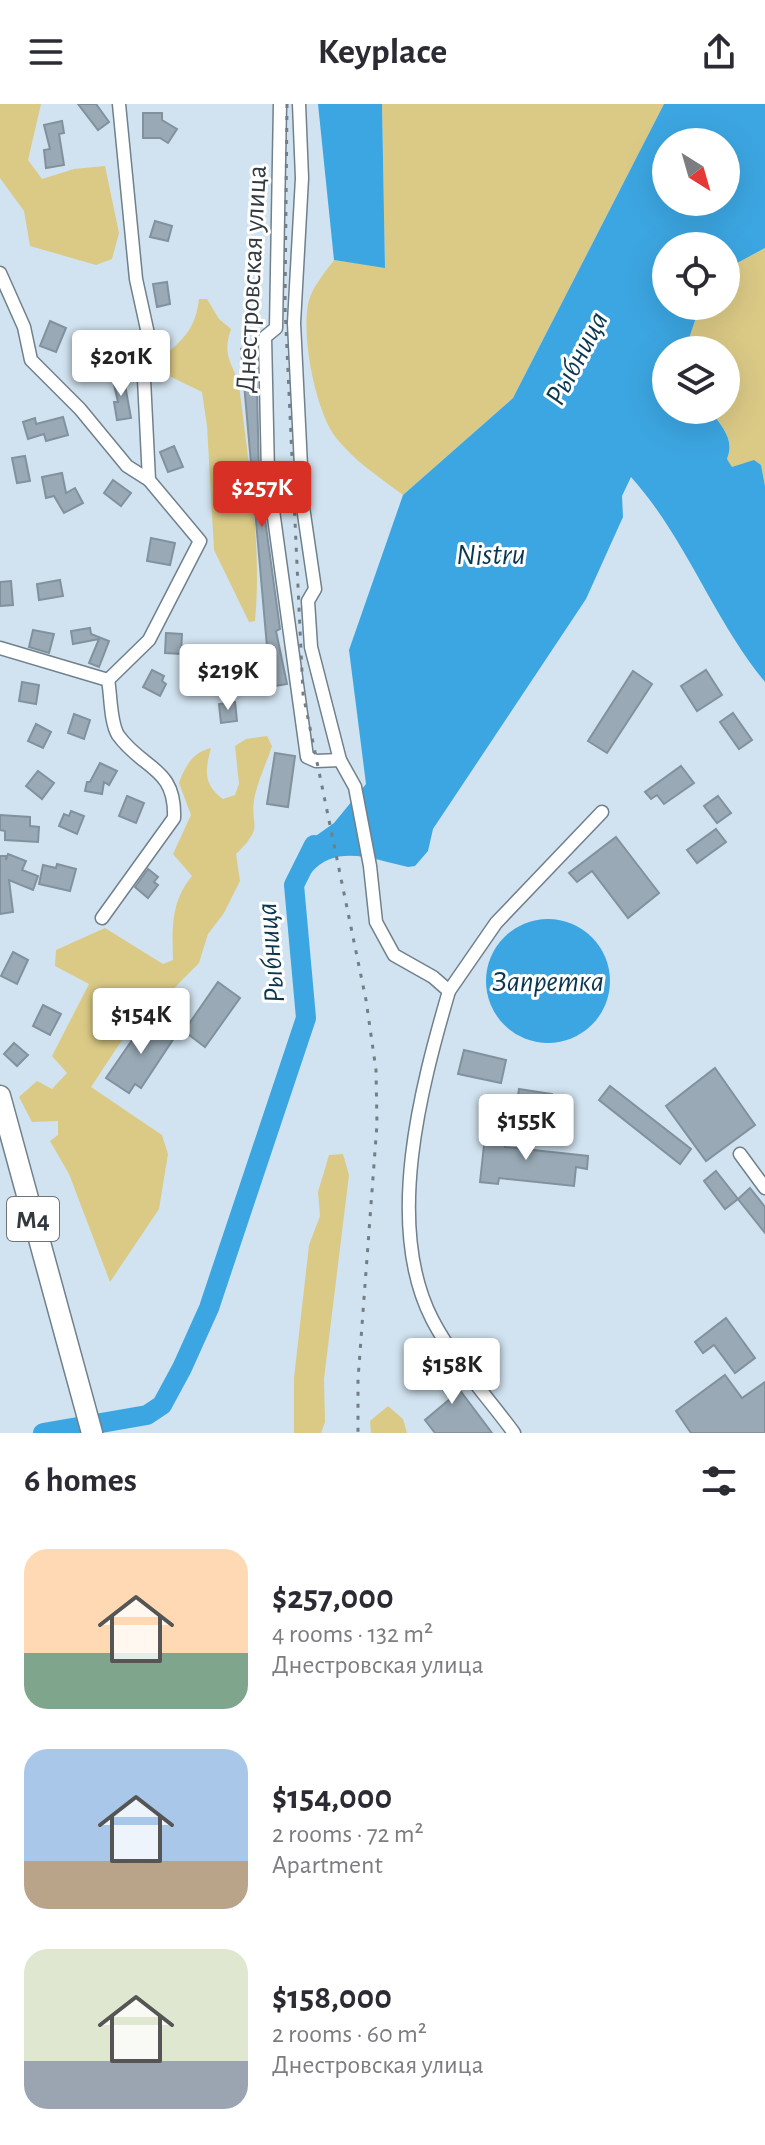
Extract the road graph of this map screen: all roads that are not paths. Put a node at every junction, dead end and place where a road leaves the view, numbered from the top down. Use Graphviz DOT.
graph roads {
  1 [pos="119,104"];
  2 [pos="280,104"];
  3 [pos="299,104"];
  4 [pos="1,278"];
  5 [pos="149,480"];
  6 [pos="0,648"];
  7 [pos="108,680"];
  8 [pos="340,760"];
  9 [pos="602,812"];
  10 [pos="102,918"];
  11 [pos="449,991"];
  12 [pos="0,1096"];
  13 [pos="740,1154"];
  14 [pos="765,1188"];
  15 [pos="92,1433"];
  16 [pos="514,1433"];
  1 -- 5 [label="street"];
  2 -- 8 [label="street, Днестровская улица"];
  3 -- 8 [label="street"];
  4 -- 5 [label="street"];
  5 -- 7 [label="street"];
  6 -- 7 [label="street"];
  7 -- 10 [label="street"];
  8 -- 11 [label="street"];
  9 -- 11 [label="street"];
  11 -- 16 [label="street"];
  12 -- 15 [label="highway, M4"];
  13 -- 14 [label="street"];
}
